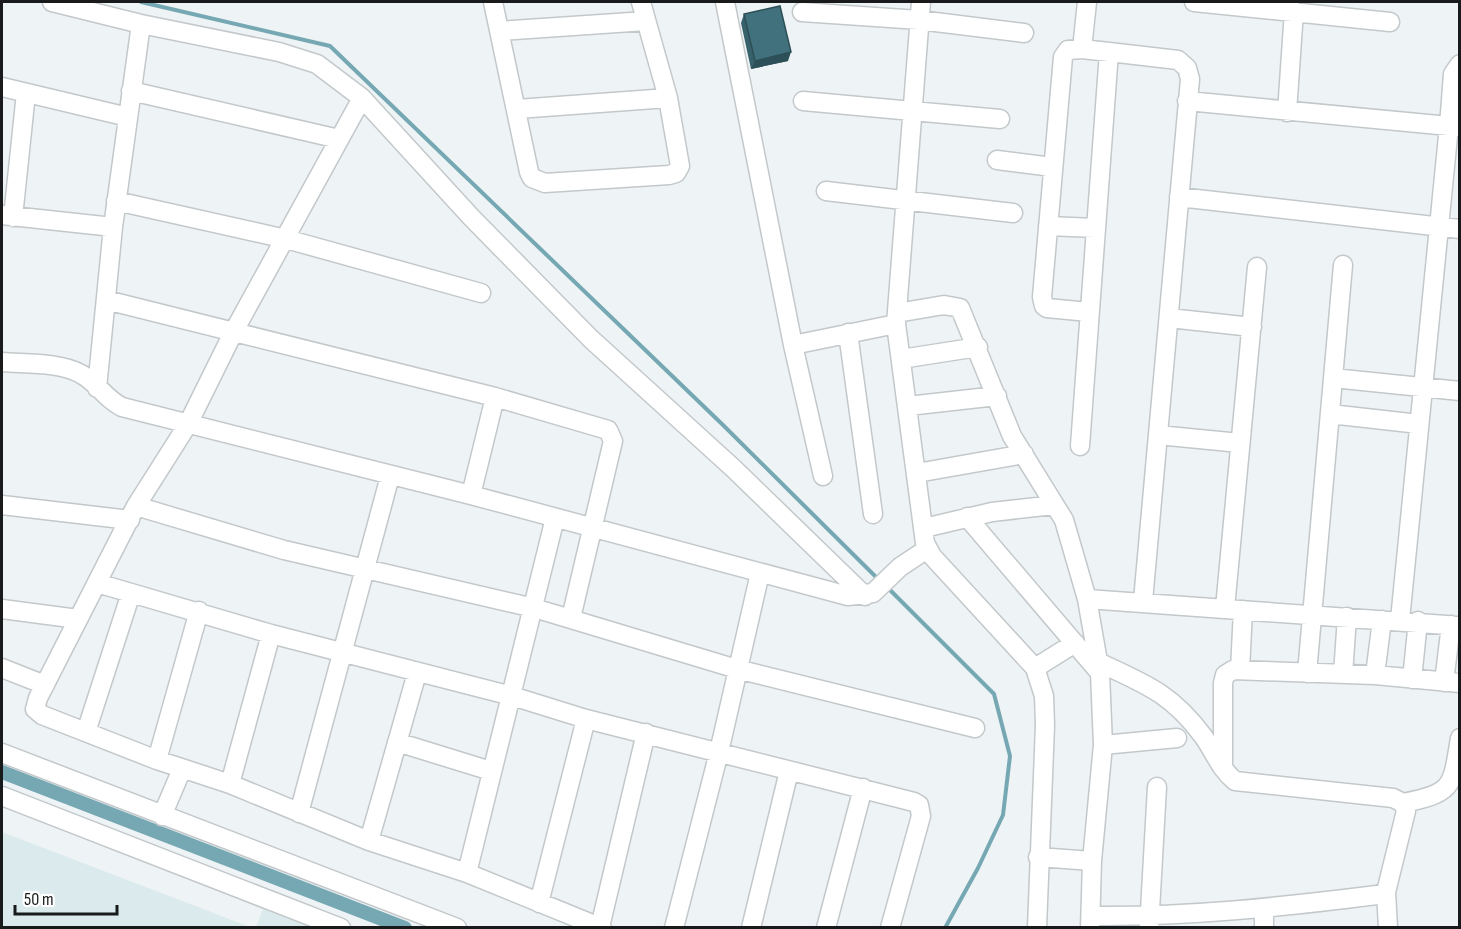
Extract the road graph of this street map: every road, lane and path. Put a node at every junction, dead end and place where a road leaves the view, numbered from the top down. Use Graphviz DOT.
graph roads {
  1 [pos="52,2"];
  2 [pos="493,2"];
  3 [pos="641,2"];
  4 [pos="725,2"];
  5 [pos="921,2"];
  6 [pos="1088,2"];
  7 [pos="1194,2"];
  8 [pos="1348,9"];
  9 [pos="802,12"];
  10 [pos="1294,12"];
  11 [pos="919,20"];
  12 [pos="646,21"];
  13 [pos="1390,22"];
  14 [pos="141,24"];
  15 [pos="499,31"];
  16 [pos="1024,33"];
  17 [pos="1082,49"];
  18 [pos="1109,52"];
  19 [pos="1460,64"];
  20 [pos="2,87"];
  21 [pos="131,91"];
  22 [pos="26,93"];
  23 [pos="362,98"];
  24 [pos="668,98"];
  25 [pos="803,101"];
  26 [pos="1187,101"];
  27 [pos="517,109"];
  28 [pos="913,110"];
  29 [pos="1287,111"];
  30 [pos="129,117"];
  31 [pos="1000,119"];
  32 [pos="1454,126"];
  33 [pos="339,139"];
  34 [pos="997,160"];
  35 [pos="1052,167"];
  36 [pos="826,191"];
  37 [pos="1179,197"];
  38 [pos="116,201"];
  39 [pos="906,202"];
  40 [pos="1013,213"];
  41 [pos="7,216"];
  42 [pos="1048,225"];
  43 [pos="113,227"];
  44 [pos="1095,228"];
  45 [pos="1440,228"];
  46 [pos="1460,229"];
  47 [pos="286,239"];
  48 [pos="1343,265"];
  49 [pos="1257,267"];
  50 [pos="482,293"];
  51 [pos="106,300"];
  52 [pos="1089,312"];
  53 [pos="1169,318"];
  54 [pos="897,319"];
  55 [pos="1252,327"];
  56 [pos="234,331"];
  57 [pos="848,333"];
  58 [pos="793,345"];
  59 [pos="978,347"];
  60 [pos="901,359"];
  61 [pos="2,362"];
  62 [pos="1333,378"];
  63 [pos="97,388"];
  64 [pos="1422,388"];
  65 [pos="1460,391"];
  66 [pos="997,396"];
  67 [pos="495,397"];
  68 [pos="908,406"];
  69 [pos="1330,414"];
  70 [pos="188,424"];
  71 [pos="1419,424"];
  72 [pos="1158,435"];
  73 [pos="1240,443"];
  74 [pos="1080,446"];
  75 [pos="1024,454"];
  76 [pos="917,473"];
  77 [pos="390,476"];
  78 [pos="823,476"];
  79 [pos="471,495"];
  80 [pos="1054,505"];
  81 [pos="2,506"];
  82 [pos="133,513"];
  83 [pos="873,514"];
  84 [pos="967,517"];
  85 [pos="555,518"];
  86 [pos="594,528"];
  87 [pos="924,528"];
  88 [pos="927,549"];
  89 [pos="364,569"];
  90 [pos="760,573"];
  91 [pos="97,583"];
  92 [pos="131,593"];
  93 [pos="869,594"];
  94 [pos="1087,599"];
  95 [pos="1143,601"];
  96 [pos="534,608"];
  97 [pos="2,609"];
  98 [pos="1234,609"];
  99 [pos="199,611"];
  100 [pos="1313,615"];
  101 [pos="1347,617"];
  102 [pos="571,618"];
  103 [pos="78,619"];
  104 [pos="1400,620"];
  105 [pos="1455,626"];
  106 [pos="271,634"];
  107 [pos="1075,643"];
  108 [pos="343,651"];
  109 [pos="1099,667"];
  110 [pos="2,668"];
  111 [pos="1035,668"];
  112 [pos="737,669"];
  113 [pos="1240,670"];
  114 [pos="417,673"];
  115 [pos="1307,673"];
  116 [pos="1343,674"];
  117 [pos="1375,675"];
  118 [pos="1412,679"];
  119 [pos="1452,683"];
  120 [pos="45,685"];
  121 [pos="512,696"];
  122 [pos="586,718"];
  123 [pos="975,728"];
  124 [pos="86,732"];
  125 [pos="646,733"];
  126 [pos="1177,738"];
  127 [pos="1460,738"];
  128 [pos="397,742"];
  129 [pos="1103,746"];
  130 [pos="719,752"];
  131 [pos="2,753"];
  132 [pos="157,760"];
  133 [pos="1223,768"];
  134 [pos="182,769"];
  135 [pos="491,771"];
  136 [pos="789,771"];
  137 [pos="230,784"];
  138 [pos="1157,787"];
  139 [pos="863,788"];
  140 [pos="2,796"];
  141 [pos="1403,803"];
  142 [pos="299,813"];
  143 [pos="162,816"];
  144 [pos="369,841"];
  145 [pos="1038,857"];
  146 [pos="1092,861"];
  147 [pos="467,873"];
  148 [pos="1386,892"];
  149 [pos="539,903"];
  150 [pos="1264,909"];
  151 [pos="1091,922"];
  152 [pos="1149,922"];
  153 [pos="341,927"];
  154 [pos="457,927"];
  155 [pos="601,927"];
  156 [pos="674,927"];
  157 [pos="751,927"];
  158 [pos="826,927"];
  159 [pos="890,927"];
  160 [pos="1037,927"];
  161 [pos="1264,927"];
  162 [pos="1388,927"];
  1 -- 14 [label="street"];
  2 -- 15 [label="street"];
  3 -- 12 [label="street"];
  4 -- 58 [label="street"];
  5 -- 11 [label="street"];
  6 -- 17 [label="street"];
  7 -- 10 [label="street"];
  8 -- 10 [label="street"];
  8 -- 13 [label="street"];
  9 -- 11 [label="street"];
  10 -- 29 [label="street"];
  11 -- 16 [label="street"];
  11 -- 28 [label="street"];
  12 -- 15 [label="street"];
  12 -- 24 [label="street"];
  14 -- 21 [label="street"];
  14 -- 23 [label="street"];
  15 -- 27 [label="street"];
  17 -- 18 [label="street"];
  17 -- 35 [label="street"];
  18 -- 26 [label="street"];
  18 -- 44 [label="street"];
  19 -- 32 [label="street"];
  20 -- 22 [label="street"];
  21 -- 30 [label="street"];
  21 -- 33 [label="street"];
  22 -- 30 [label="street"];
  22 -- 41 [label="street"];
  23 -- 33 [label="street"];
  23 -- 93 [label="street"];
  24 -- 27 [label="street"];
  24 -- 27 [label="street"];
  25 -- 28 [label="street"];
  26 -- 29 [label="street"];
  26 -- 37 [label="street"];
  28 -- 31 [label="street"];
  28 -- 39 [label="street"];
  29 -- 32 [label="street"];
  30 -- 38 [label="street"];
  32 -- 45 [label="street"];
  33 -- 47 [label="street"];
  34 -- 35 [label="street"];
  35 -- 42 [label="street"];
  36 -- 39 [label="street"];
  37 -- 45 [label="street"];
  37 -- 53 [label="street"];
  38 -- 43 [label="street"];
  38 -- 47 [label="street"];
  39 -- 40 [label="street"];
  39 -- 54 [label="street"];
  41 -- 43 [label="street"];
  42 -- 44 [label="street"];
  42 -- 52 [label="street"];
  43 -- 51 [label="street"];
  44 -- 52 [label="street"];
  45 -- 46 [label="street"];
  45 -- 64 [label="street"];
  47 -- 50 [label="street"];
  47 -- 56 [label="street"];
  48 -- 62 [label="street"];
  49 -- 55 [label="street"];
  51 -- 56 [label="street"];
  51 -- 63 [label="street"];
  52 -- 74 [label="street"];
  53 -- 55 [label="street"];
  53 -- 72 [label="street"];
  54 -- 57 [label="street"];
  54 -- 59 [label="street"];
  54 -- 60 [label="street"];
  55 -- 73 [label="street"];
  56 -- 67 [label="street"];
  56 -- 70 [label="street"];
  57 -- 58 [label="street"];
  57 -- 83 [label="street"];
  58 -- 78 [label="street"];
  59 -- 60 [label="street"];
  59 -- 66 [label="street"];
  60 -- 68 [label="street"];
  61 -- 63 [label="street"];
  62 -- 64 [label="street"];
  62 -- 69 [label="street"];
  63 -- 70 [label="street"];
  64 -- 65 [label="street"];
  64 -- 71 [label="street"];
  66 -- 68 [label="street"];
  66 -- 75 [label="street"];
  67 -- 79 [label="street"];
  67 -- 86 [label="street"];
  68 -- 76 [label="street"];
  69 -- 71 [label="street"];
  69 -- 100 [label="street"];
  70 -- 77 [label="street"];
  70 -- 82 [label="street"];
  71 -- 104 [label="street"];
  72 -- 73 [label="street"];
  72 -- 95 [label="street"];
  73 -- 98 [label="street"];
  75 -- 76 [label="street"];
  75 -- 80 [label="street"];
  76 -- 87 [label="street"];
  77 -- 79 [label="street"];
  77 -- 89 [label="street"];
  79 -- 85 [label="street"];
  80 -- 84 [label="street"];
  80 -- 94 [label="street"];
  81 -- 82 [label="street"];
  82 -- 89 [label="street"];
  82 -- 91 [label="street"];
  84 -- 87 [label="street"];
  84 -- 107 [label="street"];
  85 -- 86 [label="street"];
  85 -- 96 [label="street"];
  86 -- 90 [label="street"];
  86 -- 102 [label="street"];
  87 -- 88 [label="street"];
  88 -- 93 [label="street"];
  88 -- 111 [label="street"];
  89 -- 96 [label="street"];
  89 -- 108 [label="street"];
  90 -- 93 [label="street"];
  90 -- 112 [label="street"];
  91 -- 92 [label="street"];
  91 -- 103 [label="street"];
  92 -- 99 [label="street"];
  92 -- 124 [label="street"];
  94 -- 95 [label="street"];
  94 -- 109 [label="street"];
  95 -- 98 [label="street"];
  96 -- 102 [label="street"];
  96 -- 121 [label="street"];
  97 -- 103 [label="street"];
  98 -- 100 [label="street"];
  98 -- 113 [label="street"];
  99 -- 106 [label="street"];
  99 -- 132 [label="street"];
  100 -- 101 [label="street"];
  100 -- 115 [label="street"];
  101 -- 104 [label="street"];
  101 -- 116 [label="street"];
  102 -- 112 [label="street"];
  103 -- 120 [label="street"];
  104 -- 105 [label="street"];
  104 -- 117 [label="street"];
  104 -- 118 [label="street"];
  105 -- 119 [label="street"];
  106 -- 108 [label="street"];
  106 -- 137 [label="street"];
  107 -- 109 [label="street"];
  107 -- 111 [label="street"];
  108 -- 114 [label="street"];
  108 -- 142 [label="street"];
  109 -- 129 [label="street"];
  109 -- 133 [label="street"];
  110 -- 120 [label="street"];
  111 -- 145 [label="street"];
  112 -- 123 [label="street"];
  112 -- 130 [label="street"];
  113 -- 115 [label="street"];
  113 -- 133 [label="street"];
  114 -- 121 [label="street"];
  114 -- 128 [label="street"];
  115 -- 116 [label="street"];
  116 -- 117 [label="street"];
  117 -- 118 [label="street"];
  118 -- 119 [label="street"];
  120 -- 124 [label="street"];
  121 -- 122 [label="street"];
  121 -- 135 [label="street"];
  122 -- 125 [label="street"];
  122 -- 149 [label="street"];
  124 -- 132 [label="street"];
  125 -- 130 [label="street"];
  125 -- 155 [label="street"];
  126 -- 129 [label="street"];
  127 -- 141 [label="street"];
  128 -- 135 [label="street"];
  128 -- 144 [label="street"];
  129 -- 146 [label="street"];
  130 -- 136 [label="street"];
  130 -- 156 [label="street"];
  131 -- 143 [label="street"];
  132 -- 134 [label="street"];
  133 -- 141 [label="street"];
  134 -- 137 [label="street"];
  134 -- 143 [label="street"];
  135 -- 147 [label="street"];
  136 -- 139 [label="street"];
  136 -- 157 [label="street"];
  137 -- 142 [label="street"];
  138 -- 152 [label="street"];
  139 -- 158 [label="street"];
  139 -- 159 [label="street"];
  140 -- 153 [label="street"];
  141 -- 148 [label="street"];
  142 -- 144 [label="street"];
  143 -- 154 [label="street"];
  144 -- 147 [label="street"];
  145 -- 146 [label="street"];
  145 -- 160 [label="street"];
  146 -- 151 [label="street"];
  147 -- 149 [label="street"];
  148 -- 150 [label="street"];
  148 -- 162 [label="street"];
  149 -- 155 [label="street"];
  150 -- 152 [label="street"];
  150 -- 161 [label="street"];
  151 -- 152 [label="street"];
}
